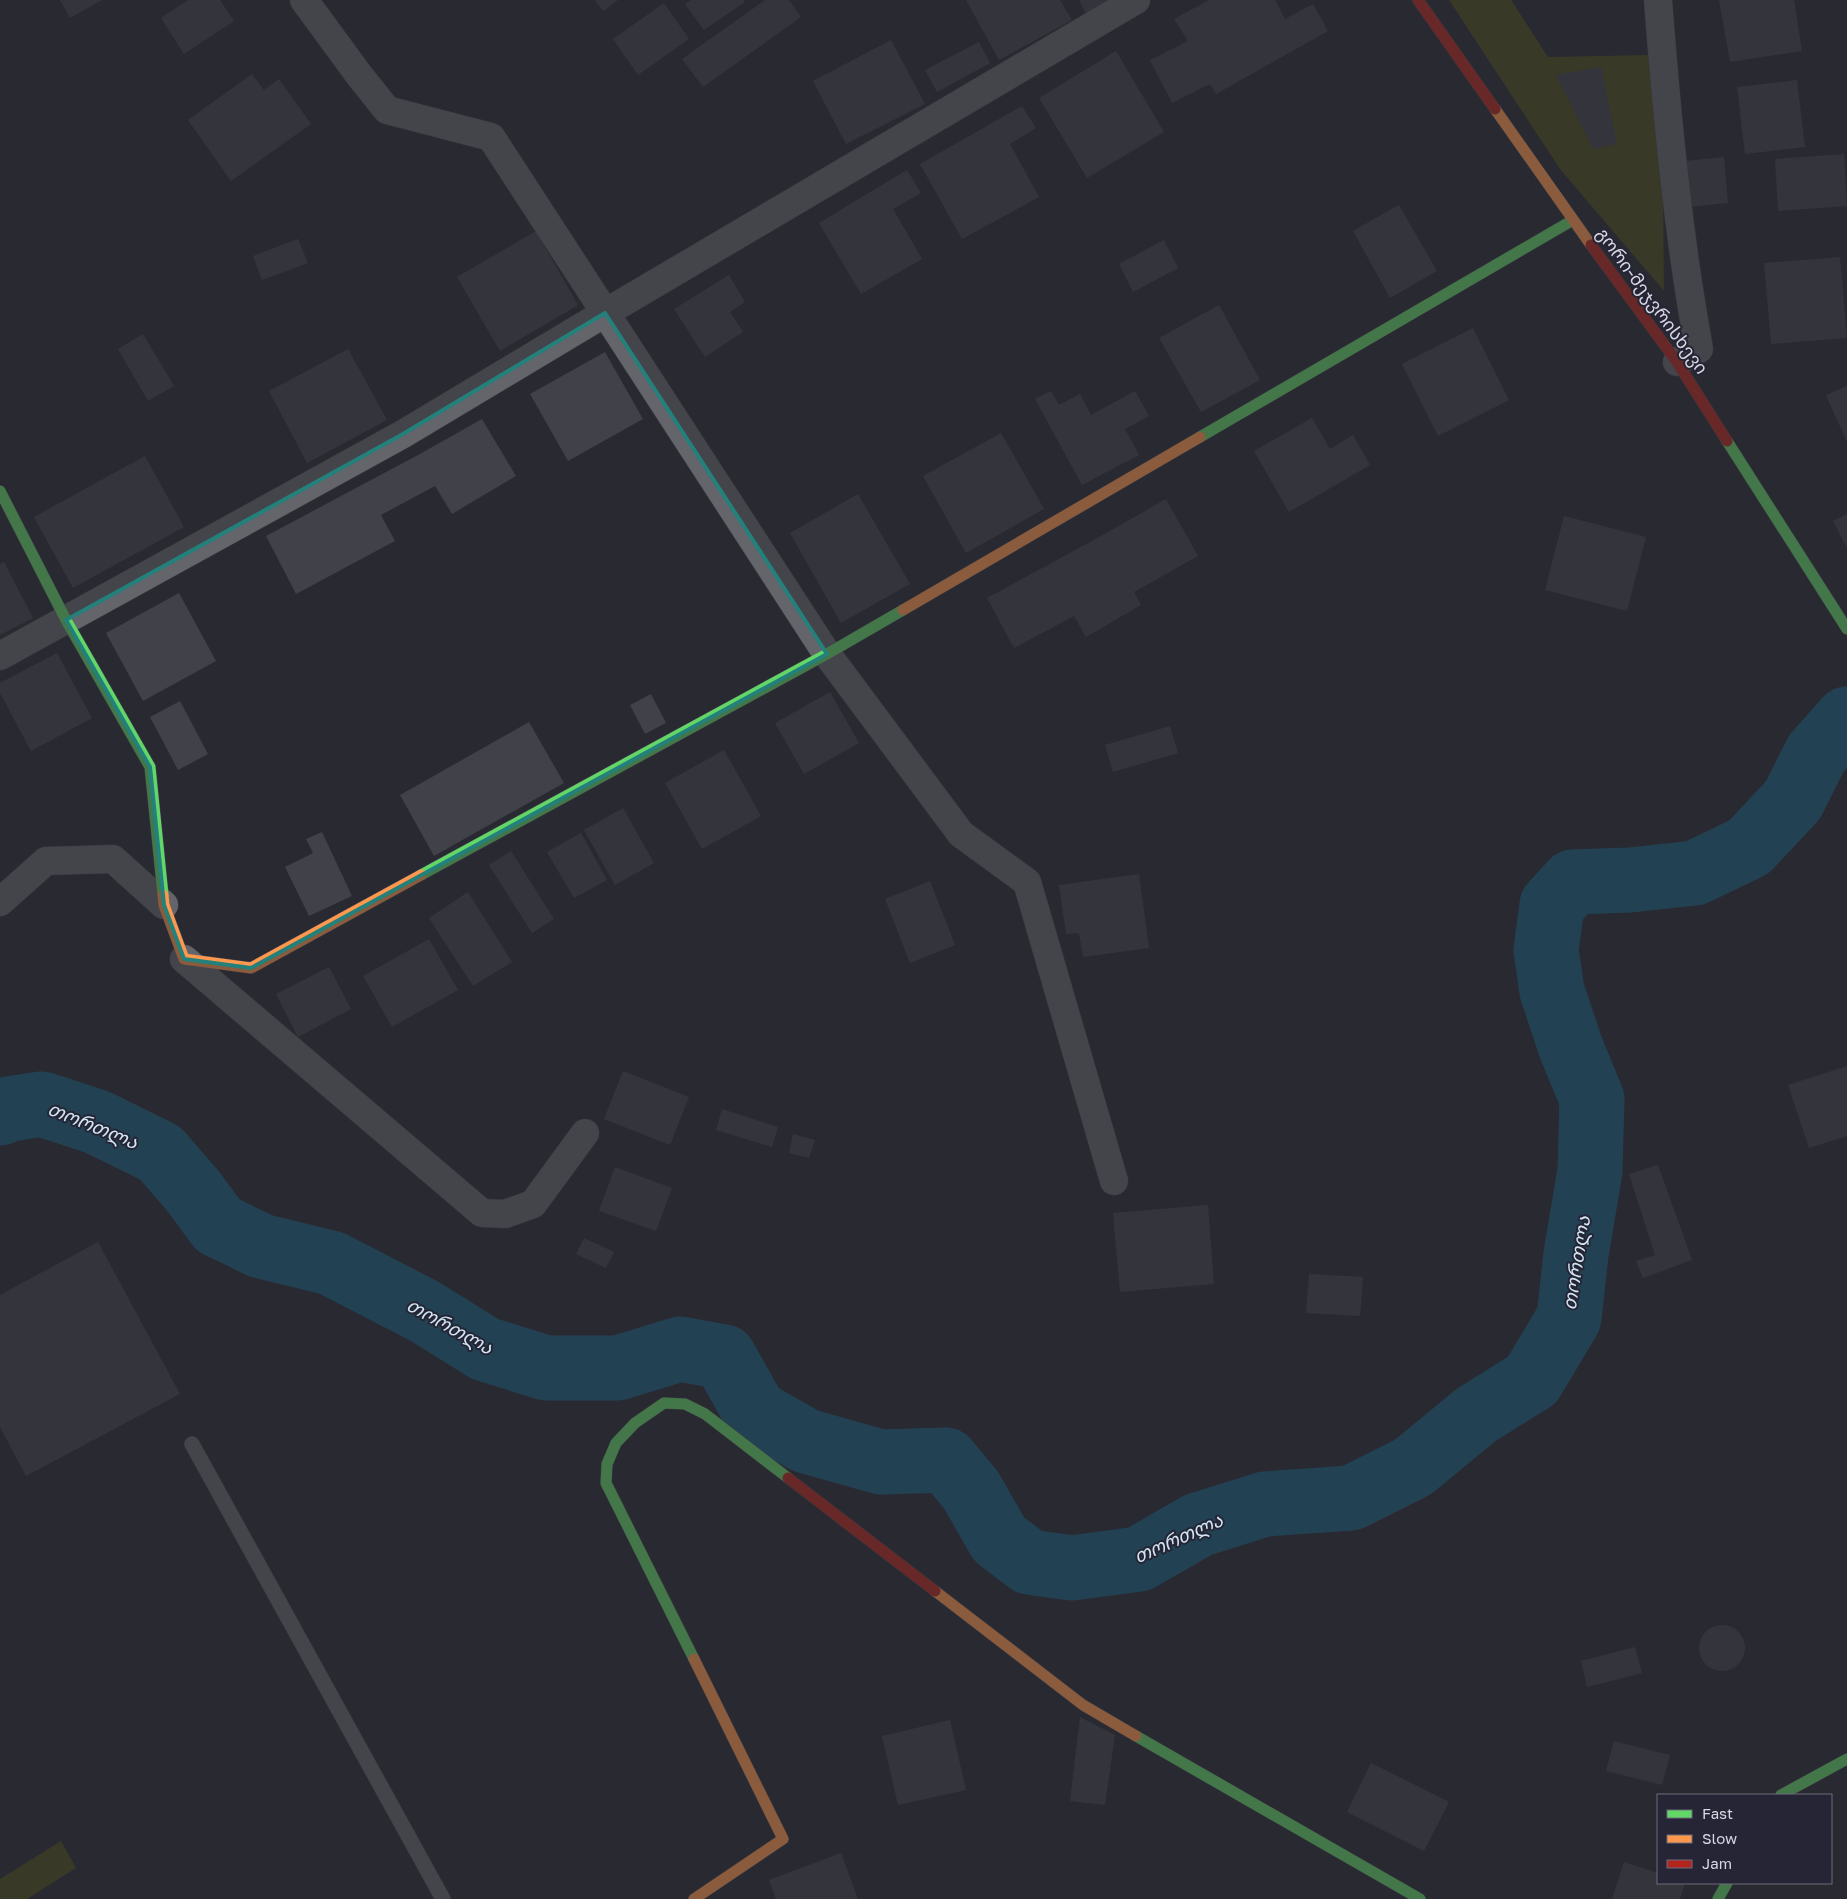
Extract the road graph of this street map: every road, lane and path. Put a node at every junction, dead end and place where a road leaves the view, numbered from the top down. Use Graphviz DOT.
graph roads {
  1 [pos="1136,0"];
  2 [pos="1418,0"];
  3 [pos="1658,0"];
  4 [pos="316,4"];
  5 [pos="1572,220"];
  6 [pos="605,313"];
  7 [pos="1676,362"];
  8 [pos="0,490"];
  9 [pos="66,620"];
  10 [pos="1847,629"];
  11 [pos="827,654"];
  12 [pos="0,656"];
  13 [pos="0,902"];
  14 [pos="164,905"];
  15 [pos="184,959"];
  16 [pos="585,1133"];
  17 [pos="1114,1181"];
  18 [pos="192,1444"];
  19 [pos="1847,1759"];
  20 [pos="1783,1794"];
  21 [pos="1726,1884"];
  22 [pos="443,1899"];
  23 [pos="694,1899"];
  24 [pos="1420,1899"];
  25 [pos="1718,1899"];
  1 -- 6 [label="street"];
  2 -- 5 [label="street, გორი-მეჯვრისხევი"];
  3 -- 7 [label="street"];
  4 -- 6 [label="street"];
  5 -- 7 [label="street, გორი-მეჯვრისხევი"];
  5 -- 11 [label="street"];
  6 -- 9 [label="street"];
  6 -- 11 [label="street"];
  7 -- 10 [label="street, გორი-მეჯვრისხევი"];
  8 -- 9 [label="street"];
  9 -- 12 [label="street"];
  9 -- 14 [label="street"];
  11 -- 15 [label="street"];
  11 -- 17 [label="street"];
  13 -- 14 [label="street"];
  14 -- 15 [label="street"];
  15 -- 16 [label="street"];
  18 -- 22 [label="lane"];
  19 -- 20 [label="street"];
  21 -- 25 [label="street"];
  23 -- 24 [label="street"];
}
